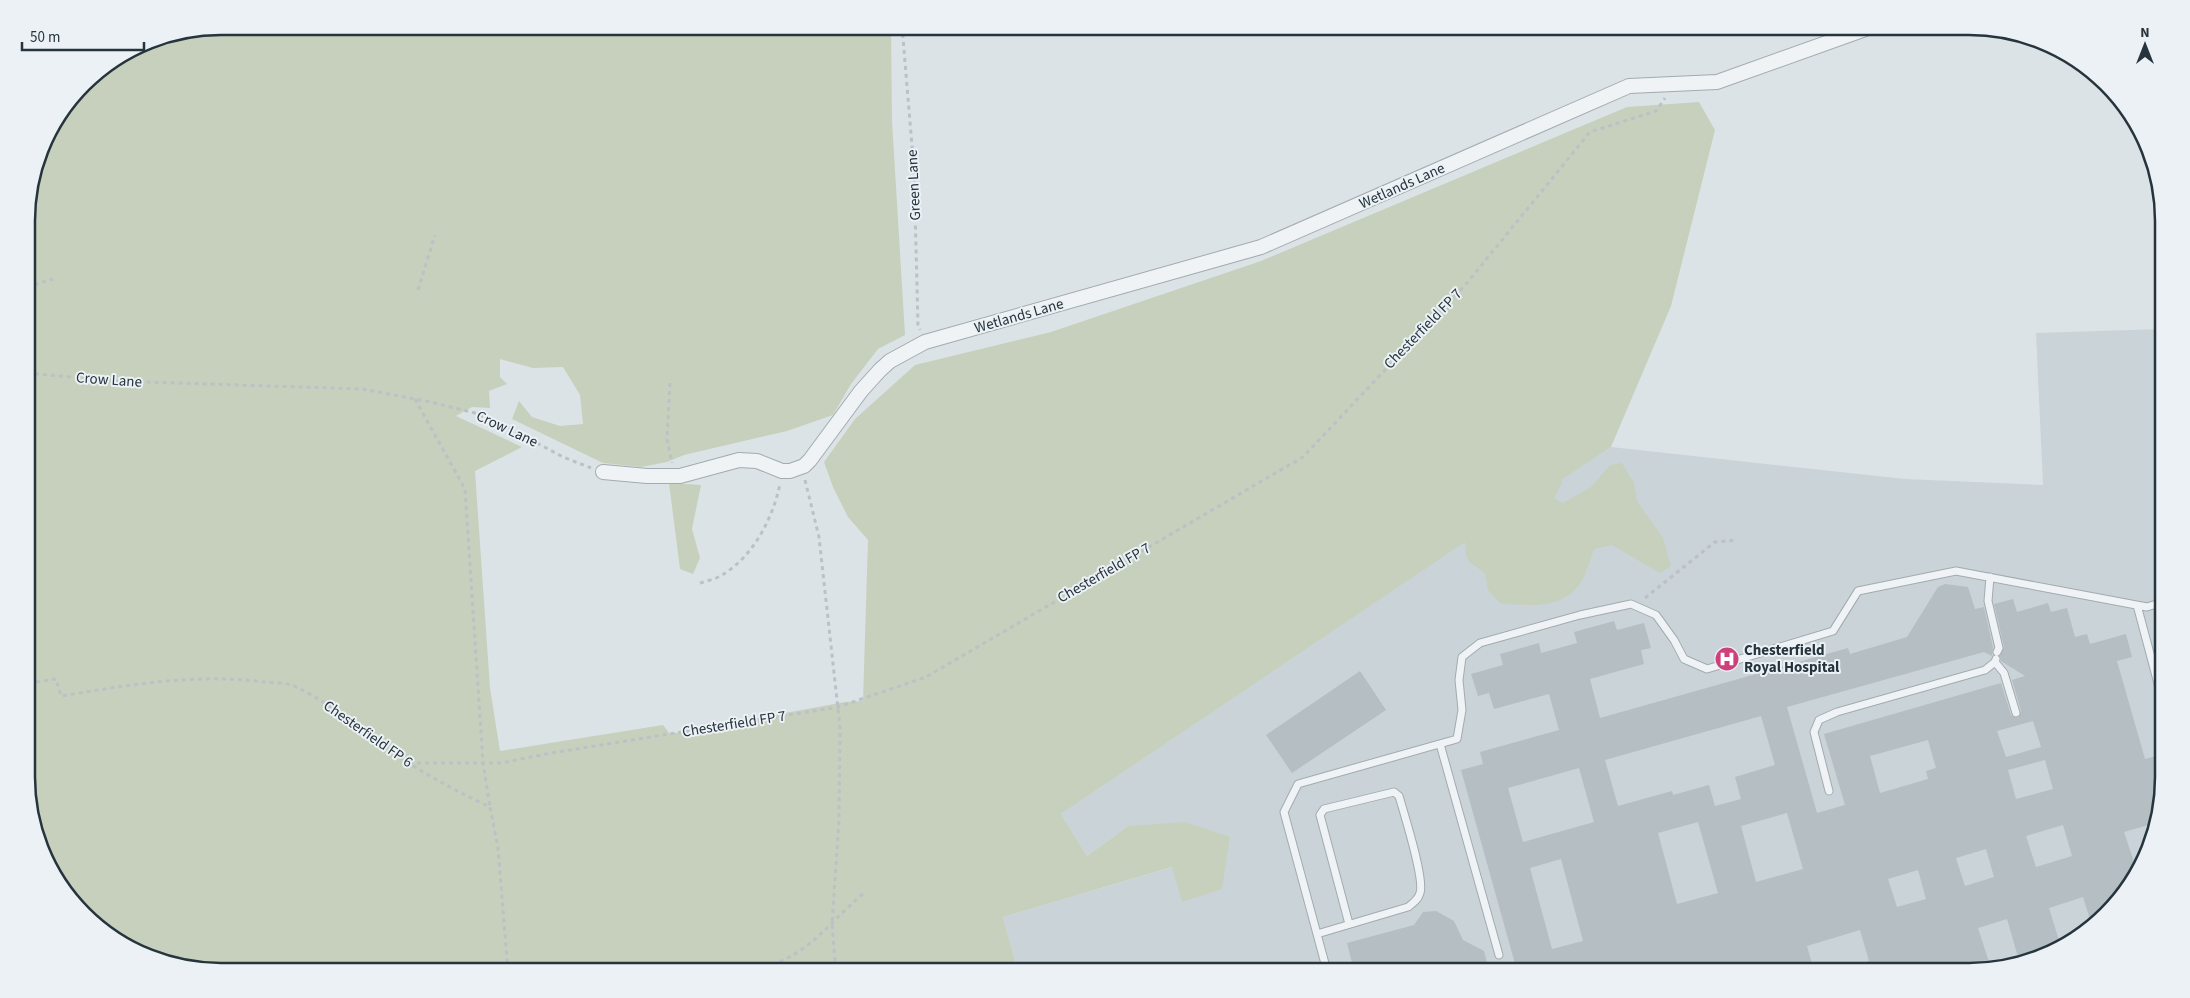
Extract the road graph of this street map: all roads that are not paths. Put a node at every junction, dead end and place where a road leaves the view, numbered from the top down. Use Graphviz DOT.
graph roads {
  1 [pos="1849,35"];
  2 [pos="603,472"];
  3 [pos="1990,577"];
  4 [pos="2155,604"];
  5 [pos="2137,605"];
  6 [pos="1996,658"];
  7 [pos="2155,672"];
  8 [pos="2016,713"];
  9 [pos="1440,744"];
  10 [pos="1829,791"];
  11 [pos="1349,924"];
  12 [pos="1317,934"];
  13 [pos="1499,955"];
  14 [pos="1325,963"];
  1 -- 2 [label="street, Wetlands Lane"];
  3 -- 5 [label="lane"];
  3 -- 6 [label="lane"];
  3 -- 9 [label="lane"];
  4 -- 5 [label="lane"];
  5 -- 7 [label="lane"];
  6 -- 8 [label="lane"];
  6 -- 10 [label="lane"];
  9 -- 12 [label="lane"];
  9 -- 13 [label="lane"];
  11 -- 11 [label="lane"];
  11 -- 12 [label="lane"];
  12 -- 14 [label="lane"];
}
